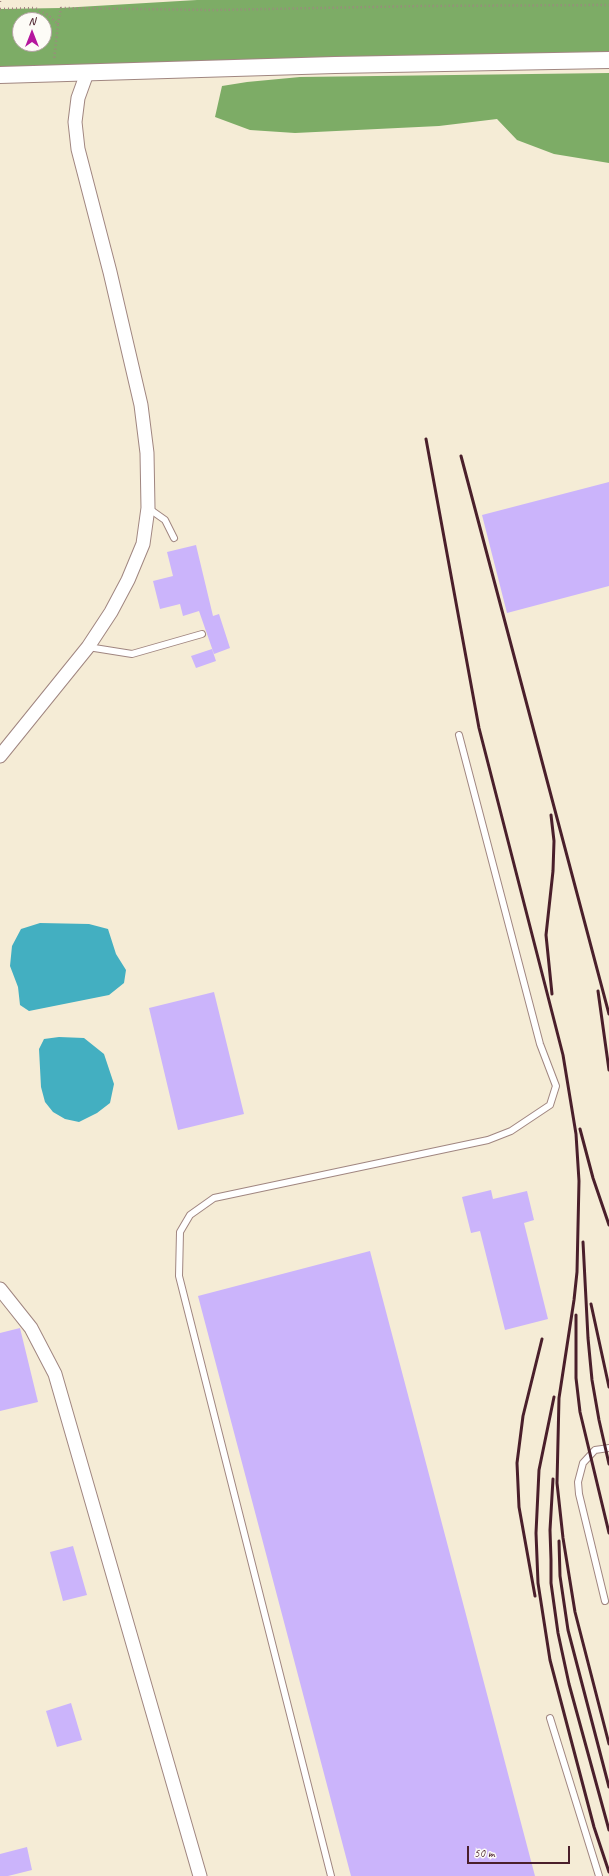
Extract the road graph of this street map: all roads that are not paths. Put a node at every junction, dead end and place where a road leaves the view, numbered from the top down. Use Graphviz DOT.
graph roads {
  1 [pos="609,60"];
  2 [pos="87,73"];
  3 [pos="0,75"];
  4 [pos="148,508"];
  5 [pos="174,538"];
  6 [pos="202,634"];
  7 [pos="88,647"];
  8 [pos="459,735"];
  9 [pos="0,756"];
  10 [pos="0,1289"];
  11 [pos="609,1448"];
  12 [pos="605,1601"];
  13 [pos="550,1718"];
  14 [pos="200,1876"];
  15 [pos="331,1876"];
  16 [pos="599,1876"];
  1 -- 2 [label="street"];
  2 -- 3 [label="street"];
  2 -- 4 [label="street"];
  4 -- 5 [label="lane"];
  4 -- 7 [label="street"];
  6 -- 7 [label="lane"];
  7 -- 9 [label="street"];
  8 -- 15 [label="lane"];
  10 -- 14 [label="street"];
  11 -- 12 [label="lane"];
  13 -- 16 [label="lane"];
}
